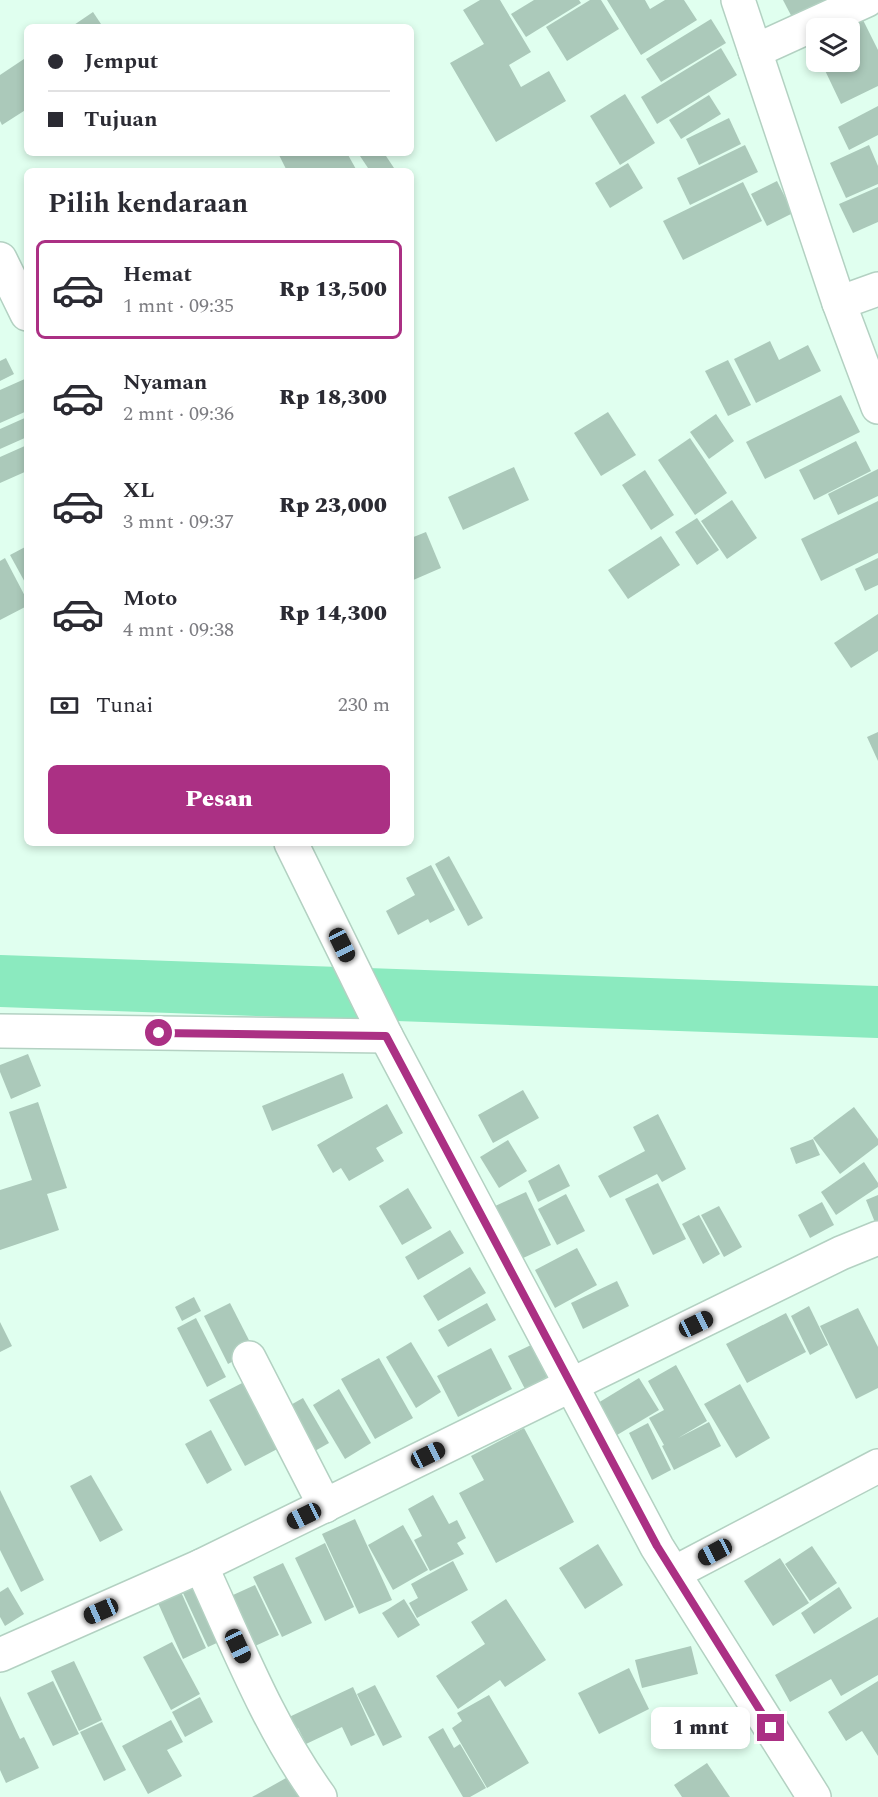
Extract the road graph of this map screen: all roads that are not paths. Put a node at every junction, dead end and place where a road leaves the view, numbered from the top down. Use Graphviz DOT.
graph roads {
  1 [pos="738,0"];
  2 [pos="867,0"];
  3 [pos="755,51"];
  4 [pos="0,260"];
  5 [pos="878,289"];
  6 [pos="839,303"];
  7 [pos="24,308"];
  8 [pos="878,407"];
  9 [pos="292,846"];
  10 [pos="0,1031"];
  11 [pos="385,1033"];
  12 [pos="878,1238"];
  13 [pos="249,1358"];
  14 [pos="572,1385"];
  15 [pos="878,1466"];
  16 [pos="325,1506"];
  17 [pos="201,1566"];
  18 [pos="674,1573"];
  19 [pos="0,1655"];
  20 [pos="320,1797"];
  21 [pos="814,1797"];
  1 -- 3 [label="street"];
  2 -- 3 [label="street"];
  3 -- 6 [label="street"];
  4 -- 7 [label="street"];
  5 -- 6 [label="street"];
  6 -- 8 [label="street"];
  9 -- 11 [label="street"];
  10 -- 11 [label="street"];
  11 -- 14 [label="street"];
  12 -- 14 [label="street"];
  13 -- 16 [label="street"];
  14 -- 16 [label="street"];
  14 -- 18 [label="street"];
  15 -- 18 [label="street"];
  16 -- 17 [label="street"];
  17 -- 19 [label="street"];
  17 -- 20 [label="street"];
  18 -- 21 [label="street"];
}
